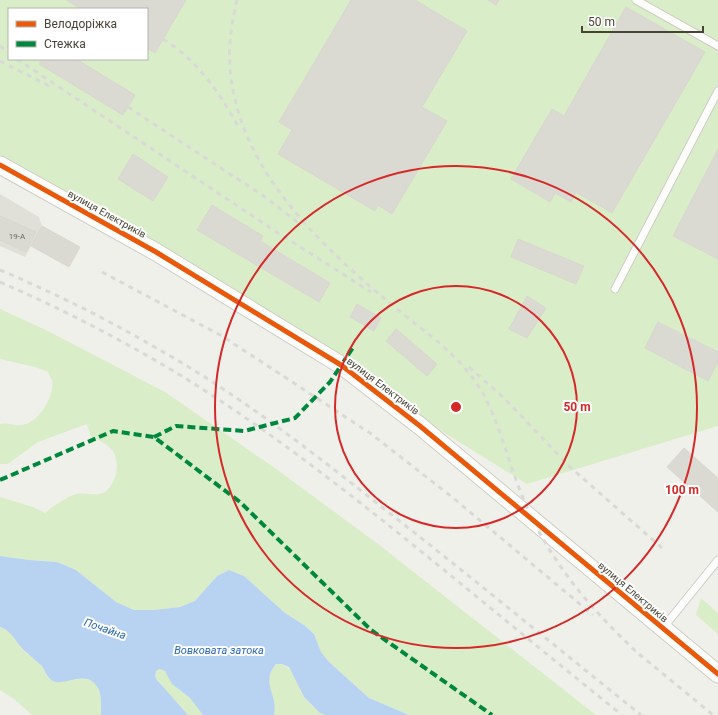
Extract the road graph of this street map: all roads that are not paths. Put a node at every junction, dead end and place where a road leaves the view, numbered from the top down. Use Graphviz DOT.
graph roads {
  1 [pos="636,0"];
  2 [pos="718,46"];
  3 [pos="718,91"];
  4 [pos="0,165"];
  5 [pos="615,289"];
  6 [pos="718,560"];
  7 [pos="663,628"];
  8 [pos="718,674"];
  1 -- 2 [label="lane"];
  3 -- 5 [label="lane"];
  4 -- 7 [label="street, вулиця Електриків"];
  6 -- 7 [label="lane"];
  7 -- 8 [label="street, вулиця Електриків"];
}
